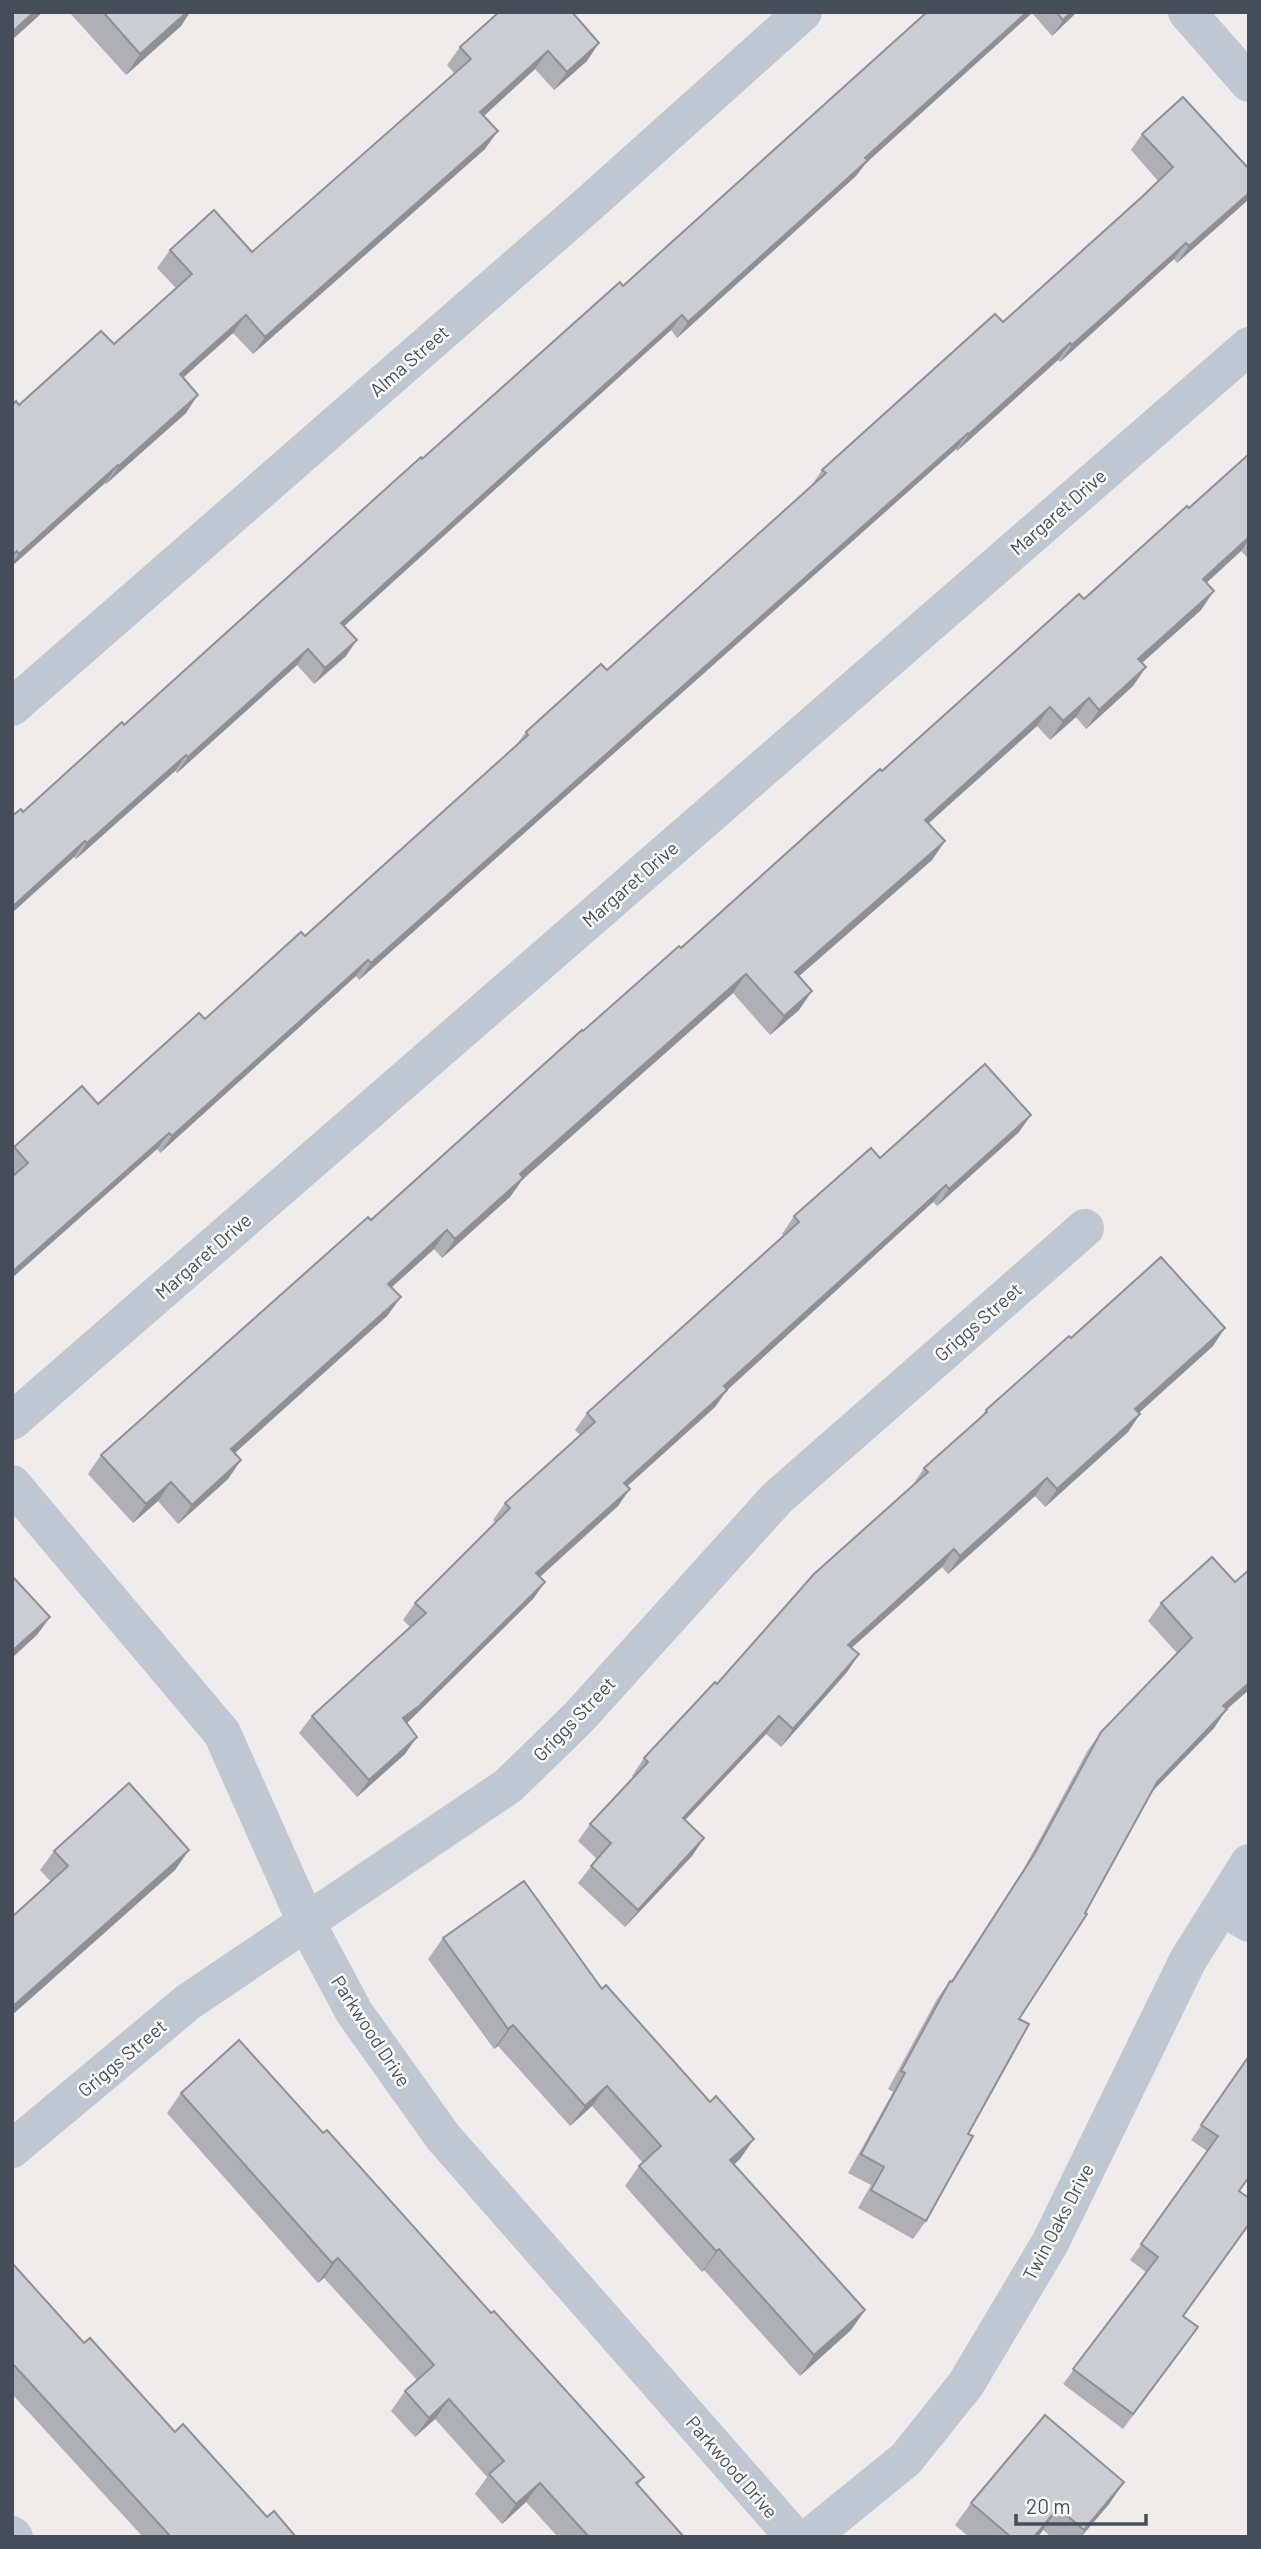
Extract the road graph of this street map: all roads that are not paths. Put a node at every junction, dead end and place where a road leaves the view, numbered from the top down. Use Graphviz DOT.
graph roads {
  1 [pos="803,12"];
  2 [pos="1187,12"];
  3 [pos="1249,83"];
  4 [pos="1249,346"];
  5 [pos="12,707"];
  6 [pos="1086,1228"];
  7 [pos="12,1422"];
  8 [pos="12,1484"];
  9 [pos="1249,1863"];
  10 [pos="1235,1915"];
  11 [pos="307,1924"];
  12 [pos="12,2149"];
  13 [pos="794,2537"];
  14 [pos="810,2537"];
  1 -- 5 [label="street, Alma Street"];
  2 -- 3 [label="street"];
  4 -- 7 [label="street, Margaret Drive"];
  6 -- 11 [label="street, Griggs Street"];
  8 -- 11 [label="street, Parkwood Drive"];
  9 -- 10 [label="street, Twin Oaks Drive"];
  10 -- 14 [label="street, Twin Oaks Drive"];
  11 -- 12 [label="street, Griggs Street"];
  11 -- 13 [label="street, Parkwood Drive"];
}
